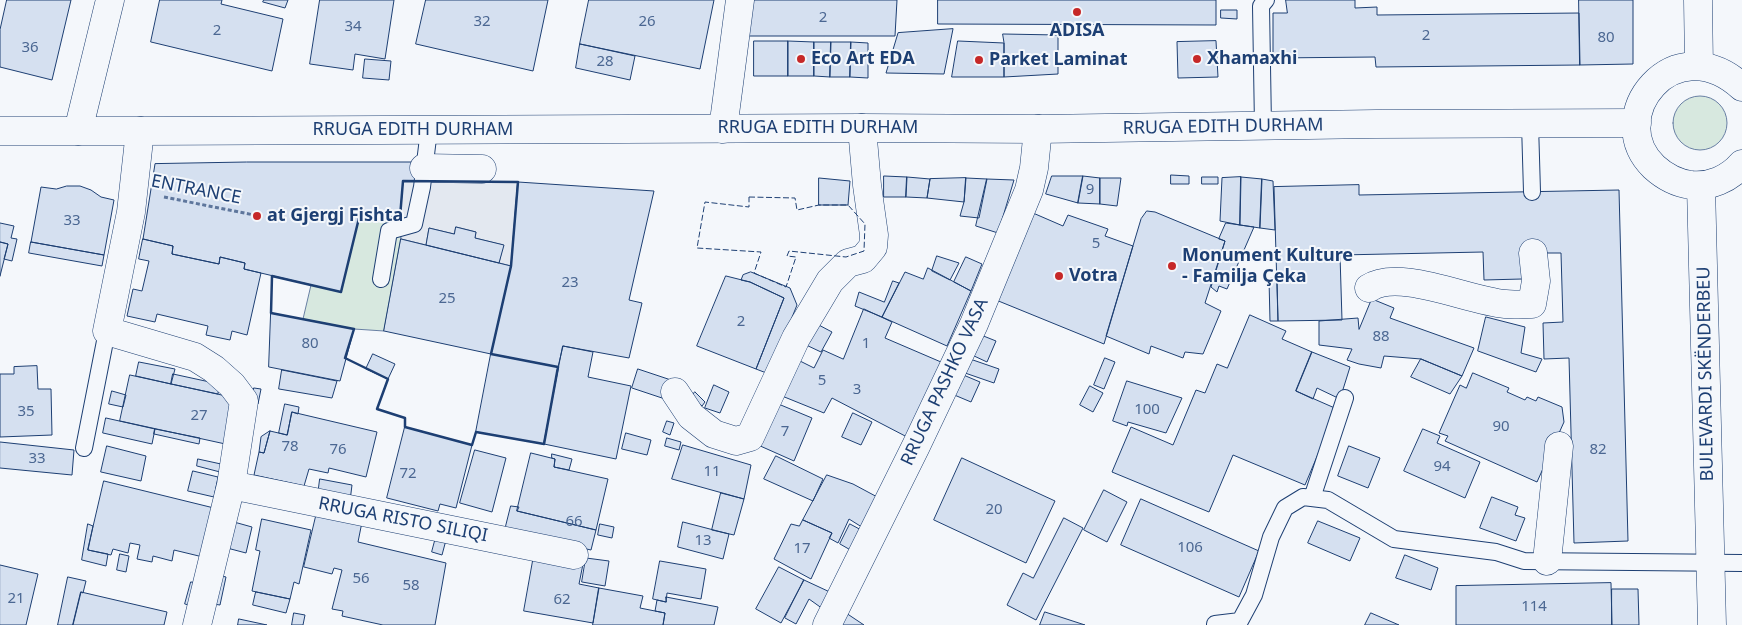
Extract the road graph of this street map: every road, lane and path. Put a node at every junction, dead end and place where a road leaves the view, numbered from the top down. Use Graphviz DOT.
graph roads {
  1 [pos="110,0"];
  2 [pos="740,0"];
  3 [pos="1266,0"];
  4 [pos="1698,0"];
  5 [pos="1698,66"];
  6 [pos="1742,87"];
  7 [pos="1637,123"];
  8 [pos="1530,124"];
  9 [pos="1263,126"];
  10 [pos="723,128"];
  11 [pos="862,128"];
  12 [pos="429,130"];
  13 [pos="1038,130"];
  14 [pos="0,131"];
  15 [pos="78,131"];
  16 [pos="140,131"];
  17 [pos="1742,164"];
  18 [pos="424,168"];
  19 [pos="482,169"];
  20 [pos="1701,186"];
  21 [pos="133,192"];
  22 [pos="1532,192"];
  23 [pos="254,215"];
  24 [pos="1533,253"];
  25 [pos="381,279"];
  26 [pos="1369,288"];
  27 [pos="107,331"];
  28 [pos="675,392"];
  29 [pos="1345,398"];
  30 [pos="1559,446"];
  31 [pos="84,448"];
  32 [pos="231,485"];
  33 [pos="1312,498"];
  34 [pos="574,554"];
  35 [pos="1547,561"];
  36 [pos="1711,563"];
  37 [pos="1742,563"];
  38 [pos="1215,624"];
  39 [pos="197,625"];
  40 [pos="827,625"];
  41 [pos="1712,625"];
  1 -- 15 [label="street"];
  2 -- 10 [label="street"];
  3 -- 9 [label="lane"];
  4 -- 5 [label="street"];
  5 -- 6 [label="street"];
  5 -- 7 [label="street"];
  7 -- 8 [label="street, RRUGA EDITH DURHAM"];
  7 -- 20 [label="street"];
  8 -- 9 [label="street, RRUGA EDITH DURHAM"];
  8 -- 22 [label="lane"];
  9 -- 13 [label="street, RRUGA EDITH DURHAM"];
  10 -- 11 [label="street, RRUGA EDITH DURHAM"];
  10 -- 12 [label="street, RRUGA EDITH DURHAM"];
  11 -- 13 [label="street, RRUGA EDITH DURHAM"];
  11 -- 28 [label="street"];
  12 -- 16 [label="street, RRUGA EDITH DURHAM"];
  12 -- 18 [label="lane"];
  13 -- 40 [label="street, RRUGA PASHKO VASA"];
  14 -- 15 [label="street, RRUGA EDITH DURHAM"];
  15 -- 16 [label="street, RRUGA EDITH DURHAM"];
  16 -- 21 [label="street"];
  17 -- 20 [label="street"];
  18 -- 19 [label="street"];
  18 -- 25 [label="lane"];
  20 -- 36 [label="street, BULEVARDI SKËNDERBEU"];
  21 -- 23 [label="path, ENTRANCE"];
  21 -- 27 [label="street"];
  24 -- 26 [label="street"];
  27 -- 31 [label="lane"];
  27 -- 32 [label="street"];
  29 -- 33 [label="lane"];
  30 -- 35 [label="street"];
  32 -- 34 [label="street, RRUGA RISTO SILIQI"];
  32 -- 39 [label="street"];
  33 -- 35 [label="lane"];
  33 -- 38 [label="lane"];
  35 -- 36 [label="lane"];
  36 -- 37 [label="lane"];
  36 -- 41 [label="street, BULEVARDI SKËNDERBEU"];
}
